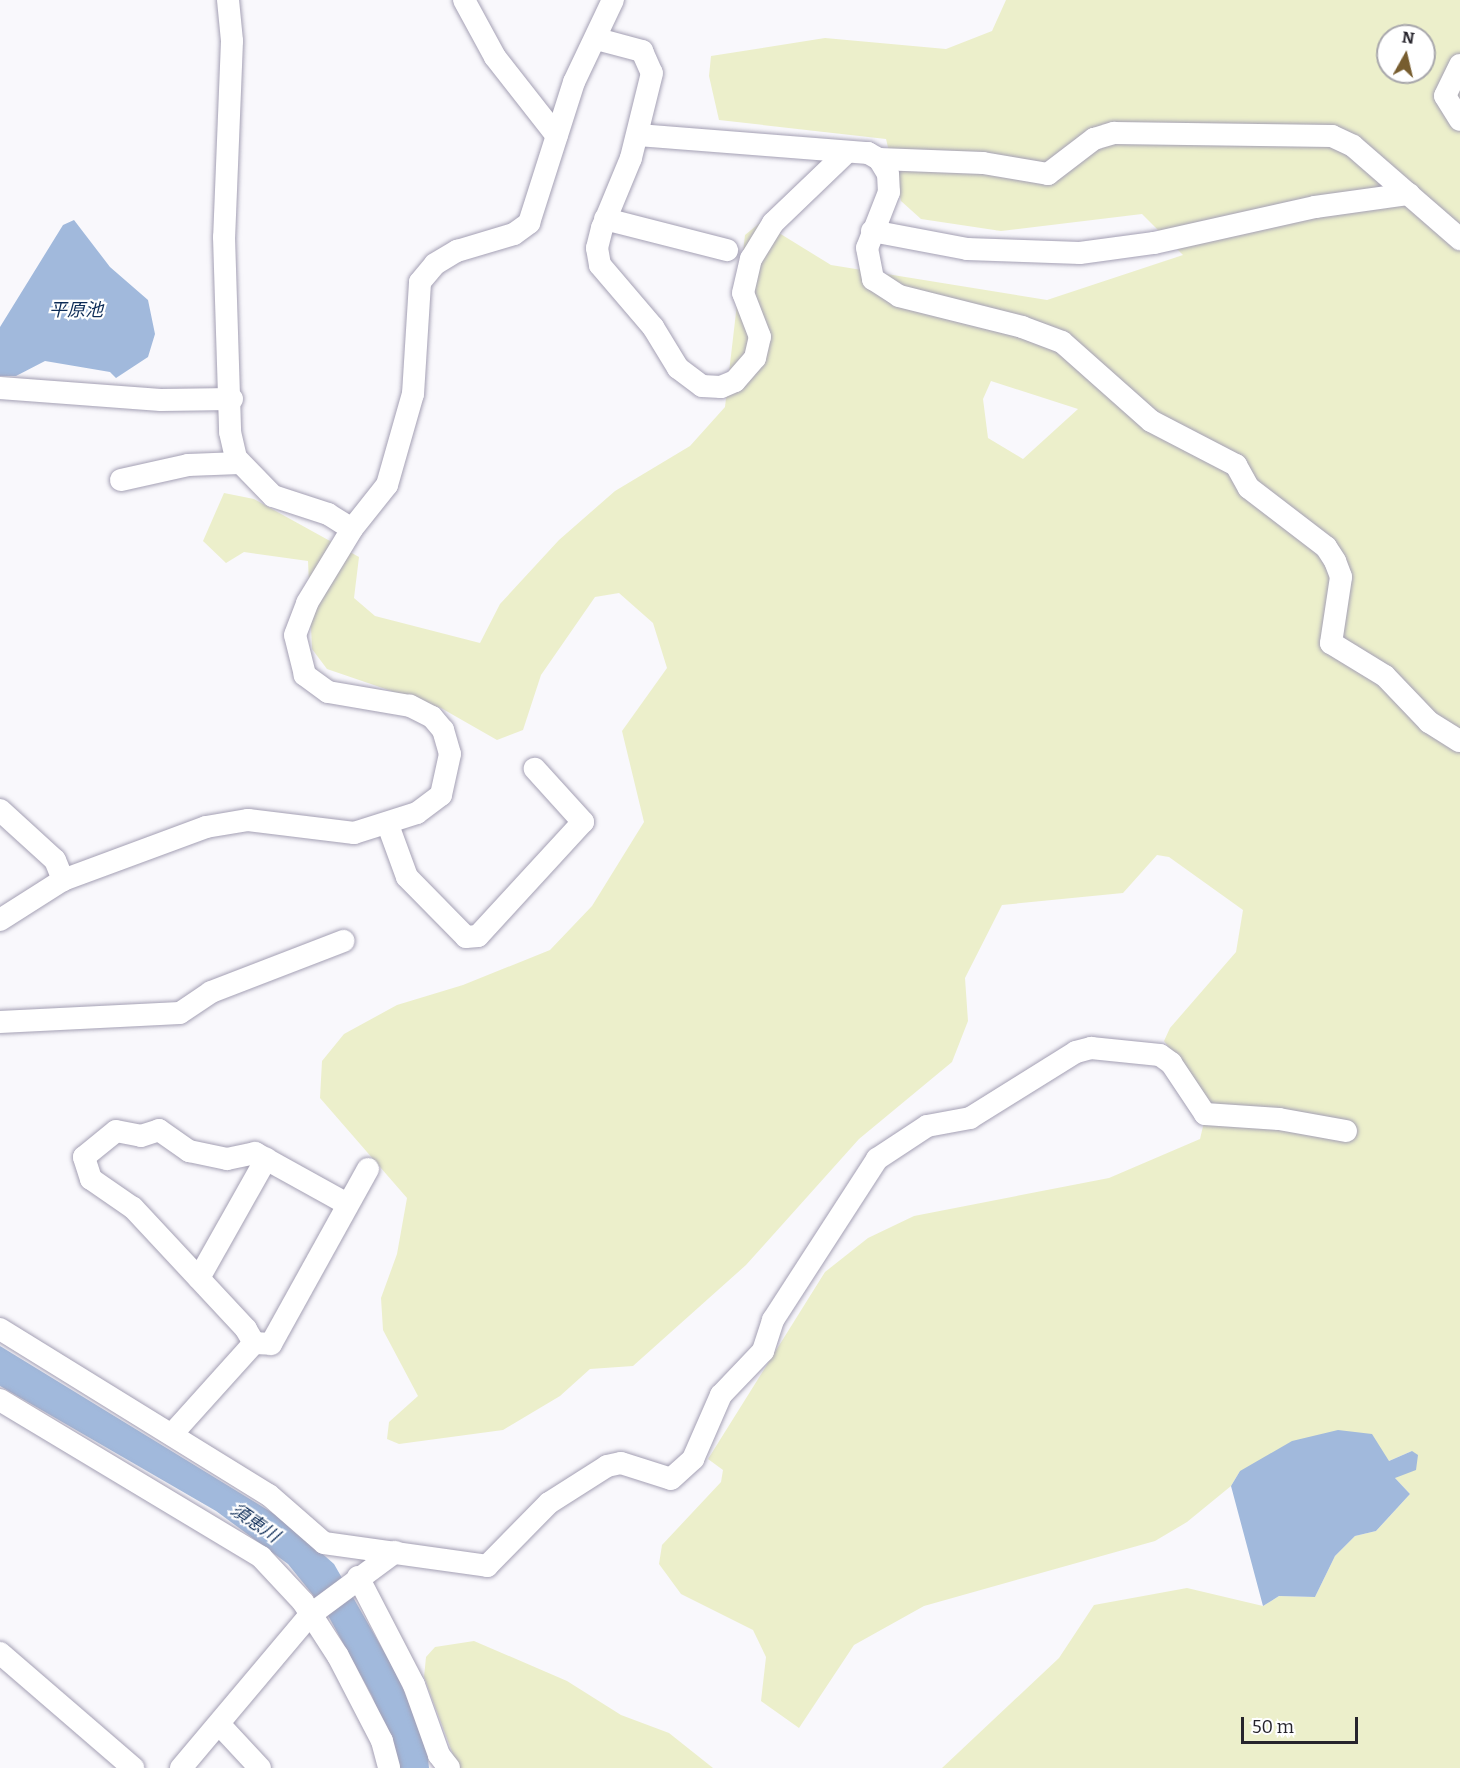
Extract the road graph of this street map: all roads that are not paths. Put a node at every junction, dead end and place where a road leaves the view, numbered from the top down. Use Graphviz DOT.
graph roads {
  1 [pos="228,0"];
  2 [pos="464,0"];
  3 [pos="613,0"];
  4 [pos="597,39"];
  5 [pos="1460,65"];
  6 [pos="1460,120"];
  7 [pos="638,135"];
  8 [pos="557,136"];
  9 [pos="846,153"];
  10 [pos="879,159"];
  11 [pos="1409,194"];
  12 [pos="605,219"];
  13 [pos="872,231"];
  14 [pos="1460,239"];
  15 [pos="727,250"];
  16 [pos="0,388"];
  17 [pos="232,399"];
  18 [pos="240,463"];
  19 [pos="121,480"];
  20 [pos="352,529"];
  21 [pos="1460,741"];
  22 [pos="535,769"];
  23 [pos="0,810"];
  24 [pos="388,825"];
  25 [pos="63,880"];
  26 [pos="0,920"];
  27 [pos="343,941"];
  28 [pos="0,1022"];
  29 [pos="1346,1131"];
  30 [pos="266,1159"];
  31 [pos="368,1169"];
  32 [pos="347,1204"];
  33 [pos="199,1278"];
  34 [pos="0,1329"];
  35 [pos="254,1343"];
  36 [pos="0,1400"];
  37 [pos="173,1433"];
  38 [pos="395,1552"];
  39 [pos="355,1579"];
  40 [pos="310,1615"];
  41 [pos="0,1653"];
  42 [pos="219,1725"];
  43 [pos="133,1768"];
  44 [pos="181,1768"];
  45 [pos="260,1768"];
  46 [pos="389,1768"];
  47 [pos="449,1768"];
  1 -- 17 [label="street"];
  2 -- 8 [label="street"];
  3 -- 4 [label="street"];
  4 -- 7 [label="street"];
  4 -- 8 [label="street"];
  5 -- 6 [label="street"];
  7 -- 9 [label="street"];
  7 -- 12 [label="street"];
  8 -- 20 [label="street"];
  9 -- 10 [label="street"];
  9 -- 12 [label="street"];
  10 -- 11 [label="street"];
  10 -- 13 [label="street"];
  11 -- 13 [label="street"];
  11 -- 14 [label="street"];
  12 -- 15 [label="street"];
  13 -- 21 [label="street"];
  16 -- 17 [label="street"];
  17 -- 18 [label="street"];
  18 -- 19 [label="street"];
  18 -- 20 [label="street"];
  20 -- 24 [label="street"];
  22 -- 24 [label="street"];
  23 -- 25 [label="street"];
  24 -- 25 [label="street"];
  25 -- 26 [label="street"];
  27 -- 28 [label="street"];
  29 -- 38 [label="street"];
  30 -- 32 [label="street"];
  30 -- 33 [label="street"];
  30 -- 33 [label="street"];
  31 -- 32 [label="street"];
  32 -- 35 [label="street"];
  33 -- 35 [label="street"];
  34 -- 37 [label="street"];
  35 -- 37 [label="street"];
  36 -- 40 [label="street"];
  37 -- 38 [label="street"];
  38 -- 39 [label="street"];
  39 -- 40 [label="street"];
  39 -- 47 [label="street"];
  40 -- 42 [label="street"];
  40 -- 46 [label="street"];
  41 -- 43 [label="street"];
  42 -- 44 [label="street"];
  42 -- 45 [label="street"];
}
